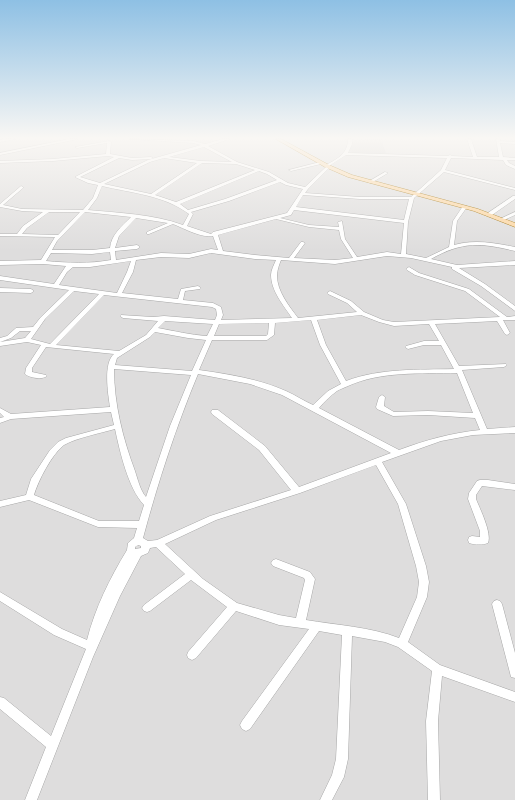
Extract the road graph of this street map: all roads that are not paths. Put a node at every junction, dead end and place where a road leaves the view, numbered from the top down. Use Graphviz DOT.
graph roads {
  1 [pos="78,176"];
  2 [pos="114,176"];
  3 [pos="180,176"];
  4 [pos="244,176"];
  5 [pos="272,176"];
  6 [pos="318,176"];
  7 [pos="354,176"];
  8 [pos="380,176"];
  9 [pos="437,176"];
  10 [pos="464,176"];
  11 [pos="280,180"];
  12 [pos="370,182"];
  13 [pos="100,186"];
  14 [pos="21,187"];
  15 [pos="306,188"];
  16 [pos="515,189"];
  17 [pos="303,194"];
  18 [pos="151,196"];
  19 [pos="414,196"];
  20 [pos="515,197"];
  21 [pos="176,204"];
  22 [pos="0,206"];
  23 [pos="465,207"];
  24 [pos="293,208"];
  25 [pos="47,211"];
  26 [pos="84,211"];
  27 [pos="188,211"];
  28 [pos="515,213"];
  29 [pos="490,214"];
  30 [pos="134,217"];
  31 [pos="275,218"];
  32 [pos="502,219"];
  33 [pos="340,222"];
  34 [pos="406,222"];
  35 [pos="172,223"];
  36 [pos="515,224"];
  37 [pos="184,227"];
  38 [pos="340,229"];
  39 [pos="149,233"];
  40 [pos="215,233"];
  41 [pos="0,235"];
  42 [pos="19,235"];
  43 [pos="58,236"];
  44 [pos="303,243"];
  45 [pos="137,247"];
  46 [pos="451,248"];
  47 [pos="515,249"];
  48 [pos="49,251"];
  49 [pos="112,251"];
  50 [pos="221,252"];
  51 [pos="403,255"];
  52 [pos="134,258"];
  53 [pos="279,258"];
  54 [pos="291,258"];
  55 [pos="356,259"];
  56 [pos="428,259"];
  57 [pos="0,262"];
  58 [pos="43,262"];
  59 [pos="114,262"];
  60 [pos="515,263"];
  61 [pos="73,265"];
  62 [pos="452,266"];
  63 [pos="409,269"];
  64 [pos="0,278"];
  65 [pos="56,286"];
  66 [pos="198,288"];
  67 [pos="72,289"];
  68 [pos="0,290"];
  69 [pos="31,291"];
  70 [pos="103,292"];
  71 [pos="330,293"];
  72 [pos="119,294"];
  73 [pos="180,301"];
  74 [pos="515,309"];
  75 [pos="362,313"];
  76 [pos="124,316"];
  77 [pos="164,318"];
  78 [pos="502,318"];
  79 [pos="515,318"];
  80 [pos="314,319"];
  81 [pos="297,320"];
  82 [pos="272,321"];
  83 [pos="217,322"];
  84 [pos="431,322"];
  85 [pos="34,329"];
  86 [pos="154,330"];
  87 [pos="507,333"];
  88 [pos="209,339"];
  89 [pos="0,340"];
  90 [pos="27,340"];
  91 [pos="443,343"];
  92 [pos="0,344"];
  93 [pos="44,345"];
  94 [pos="51,346"];
  95 [pos="408,347"];
  96 [pos="118,353"];
  97 [pos="504,365"];
  98 [pos="111,367"];
  99 [pos="458,369"];
  100 [pos="194,372"];
  101 [pos="44,376"];
  102 [pos="345,385"];
  103 [pos="382,397"];
  104 [pos="113,409"];
  105 [pos="314,409"];
  106 [pos="0,410"];
  107 [pos="215,412"];
  108 [pos="477,416"];
  109 [pos="10,417"];
  110 [pos="0,421"];
  111 [pos="118,426"];
  112 [pos="484,430"];
  113 [pos="515,430"];
  114 [pos="398,453"];
  115 [pos="378,462"];
  116 [pos="515,488"];
  117 [pos="297,491"];
  118 [pos="29,497"];
  119 [pos="0,504"];
  120 [pos="148,504"];
  121 [pos="142,525"];
  122 [pos="472,540"];
  123 [pos="142,543"];
  124 [pos="158,543"];
  125 [pos="276,563"];
  126 [pos="191,575"];
  127 [pos="0,596"];
  128 [pos="497,604"];
  129 [pos="234,606"];
  130 [pos="147,608"];
  131 [pos="300,623"];
  132 [pos="317,626"];
  133 [pos="348,630"];
  134 [pos="402,644"];
  135 [pos="89,651"];
  136 [pos="192,655"];
  137 [pos="437,669"];
  138 [pos="515,673"];
  139 [pos="515,697"];
  140 [pos="0,702"];
  141 [pos="246,724"];
  142 [pos="52,744"];
  143 [pos="31,800"];
  144 [pos="326,800"];
  145 [pos="434,800"];
  1 -- 13 [label="street"];
  2 -- 13 [label="street"];
  3 -- 18 [label="street"];
  4 -- 21 [label="street"];
  5 -- 11 [label="street"];
  6 -- 15 [label="street"];
  7 -- 12 [label="main road"];
  8 -- 12 [label="street"];
  9 -- 19 [label="street"];
  10 -- 16 [label="street"];
  11 -- 15 [label="street"];
  11 -- 27 [label="street"];
  12 -- 19 [label="main road"];
  13 -- 18 [label="street"];
  13 -- 26 [label="street"];
  14 -- 22 [label="street"];
  15 -- 17 [label="street"];
  17 -- 19 [label="street"];
  17 -- 24 [label="street"];
  18 -- 21 [label="street"];
  19 -- 23 [label="main road"];
  19 -- 34 [label="street"];
  20 -- 29 [label="street"];
  21 -- 27 [label="street"];
  22 -- 25 [label="street"];
  23 -- 29 [label="main road"];
  23 -- 46 [label="street"];
  24 -- 31 [label="street"];
  24 -- 34 [label="street"];
  25 -- 26 [label="street"];
  25 -- 42 [label="street"];
  26 -- 30 [label="street"];
  26 -- 43 [label="street"];
  27 -- 37 [label="street"];
  28 -- 32 [label="street"];
  29 -- 32 [label="main road"];
  30 -- 35 [label="street"];
  30 -- 49 [label="street"];
  31 -- 38 [label="street"];
  31 -- 40 [label="street"];
  32 -- 36 [label="main road"];
  33 -- 38 [label="street"];
  34 -- 51 [label="street"];
  35 -- 37 [label="street"];
  35 -- 39 [label="street"];
  37 -- 40 [label="street"];
  38 -- 55 [label="street"];
  40 -- 50 [label="street"];
  41 -- 42 [label="street"];
  42 -- 43 [label="street"];
  43 -- 48 [label="street"];
  44 -- 54 [label="street"];
  45 -- 49 [label="street"];
  46 -- 47 [label="street"];
  46 -- 56 [label="street"];
  48 -- 49 [label="street"];
  48 -- 58 [label="street"];
  49 -- 59 [label="street"];
  50 -- 52 [label="street"];
  50 -- 53 [label="street"];
  51 -- 55 [label="street"];
  51 -- 56 [label="street"];
  52 -- 59 [label="street"];
  52 -- 72 [label="street"];
  53 -- 54 [label="street"];
  53 -- 81 [label="street"];
  54 -- 55 [label="street"];
  56 -- 62 [label="street"];
  57 -- 58 [label="street"];
  58 -- 61 [label="street"];
  59 -- 61 [label="street"];
  60 -- 62 [label="street"];
  61 -- 65 [label="street"];
  62 -- 74 [label="street"];
  63 -- 78 [label="street"];
  64 -- 65 [label="street"];
  65 -- 67 [label="street"];
  66 -- 73 [label="street"];
  67 -- 70 [label="street"];
  67 -- 85 [label="street"];
  68 -- 69 [label="street"];
  70 -- 72 [label="street"];
  70 -- 94 [label="street"];
  71 -- 75 [label="street"];
  72 -- 73 [label="street"];
  73 -- 83 [label="street"];
  75 -- 80 [label="street"];
  75 -- 84 [label="street"];
  76 -- 77 [label="street"];
  77 -- 83 [label="street"];
  77 -- 86 [label="street"];
  78 -- 79 [label="street"];
  78 -- 84 [label="street"];
  78 -- 87 [label="street"];
  80 -- 81 [label="street"];
  80 -- 102 [label="street"];
  81 -- 82 [label="street"];
  82 -- 83 [label="street"];
  82 -- 88 [label="street"];
  83 -- 88 [label="street"];
  84 -- 91 [label="street"];
  85 -- 89 [label="street"];
  85 -- 90 [label="street"];
  86 -- 88 [label="street"];
  86 -- 96 [label="street"];
  88 -- 100 [label="street"];
  90 -- 92 [label="street"];
  90 -- 93 [label="street"];
  91 -- 95 [label="street"];
  91 -- 99 [label="street"];
  93 -- 94 [label="street"];
  93 -- 101 [label="street"];
  94 -- 96 [label="street"];
  96 -- 98 [label="street"];
  97 -- 99 [label="street"];
  98 -- 100 [label="street"];
  98 -- 104 [label="street"];
  99 -- 102 [label="street"];
  99 -- 108 [label="street"];
  100 -- 105 [label="street"];
  100 -- 120 [label="street"];
  102 -- 105 [label="street"];
  103 -- 108 [label="street"];
  104 -- 109 [label="street"];
  104 -- 111 [label="street"];
  105 -- 114 [label="street"];
  106 -- 109 [label="street"];
  107 -- 117 [label="street"];
  108 -- 112 [label="street"];
  109 -- 110 [label="street"];
  111 -- 118 [label="street"];
  111 -- 120 [label="street"];
  112 -- 113 [label="street"];
  112 -- 114 [label="street"];
  114 -- 115 [label="street"];
  115 -- 117 [label="street"];
  115 -- 134 [label="street"];
  116 -- 122 [label="street"];
  117 -- 124 [label="street"];
  118 -- 119 [label="street"];
  118 -- 121 [label="street"];
  120 -- 121 [label="street"];
  121 -- 123 [label="street"];
  123 -- 124 [label="street"];
  123 -- 135 [label="street"];
  124 -- 126 [label="street"];
  125 -- 131 [label="street"];
  126 -- 129 [label="street"];
  126 -- 130 [label="street"];
  127 -- 135 [label="street"];
  128 -- 138 [label="street"];
  129 -- 131 [label="street"];
  129 -- 136 [label="street"];
  131 -- 132 [label="street"];
  132 -- 133 [label="street"];
  132 -- 141 [label="street"];
  133 -- 134 [label="street"];
  133 -- 144 [label="street"];
  134 -- 137 [label="street"];
  135 -- 142 [label="street"];
  137 -- 139 [label="street"];
  137 -- 145 [label="street"];
  140 -- 142 [label="street"];
  142 -- 143 [label="street"];
}
